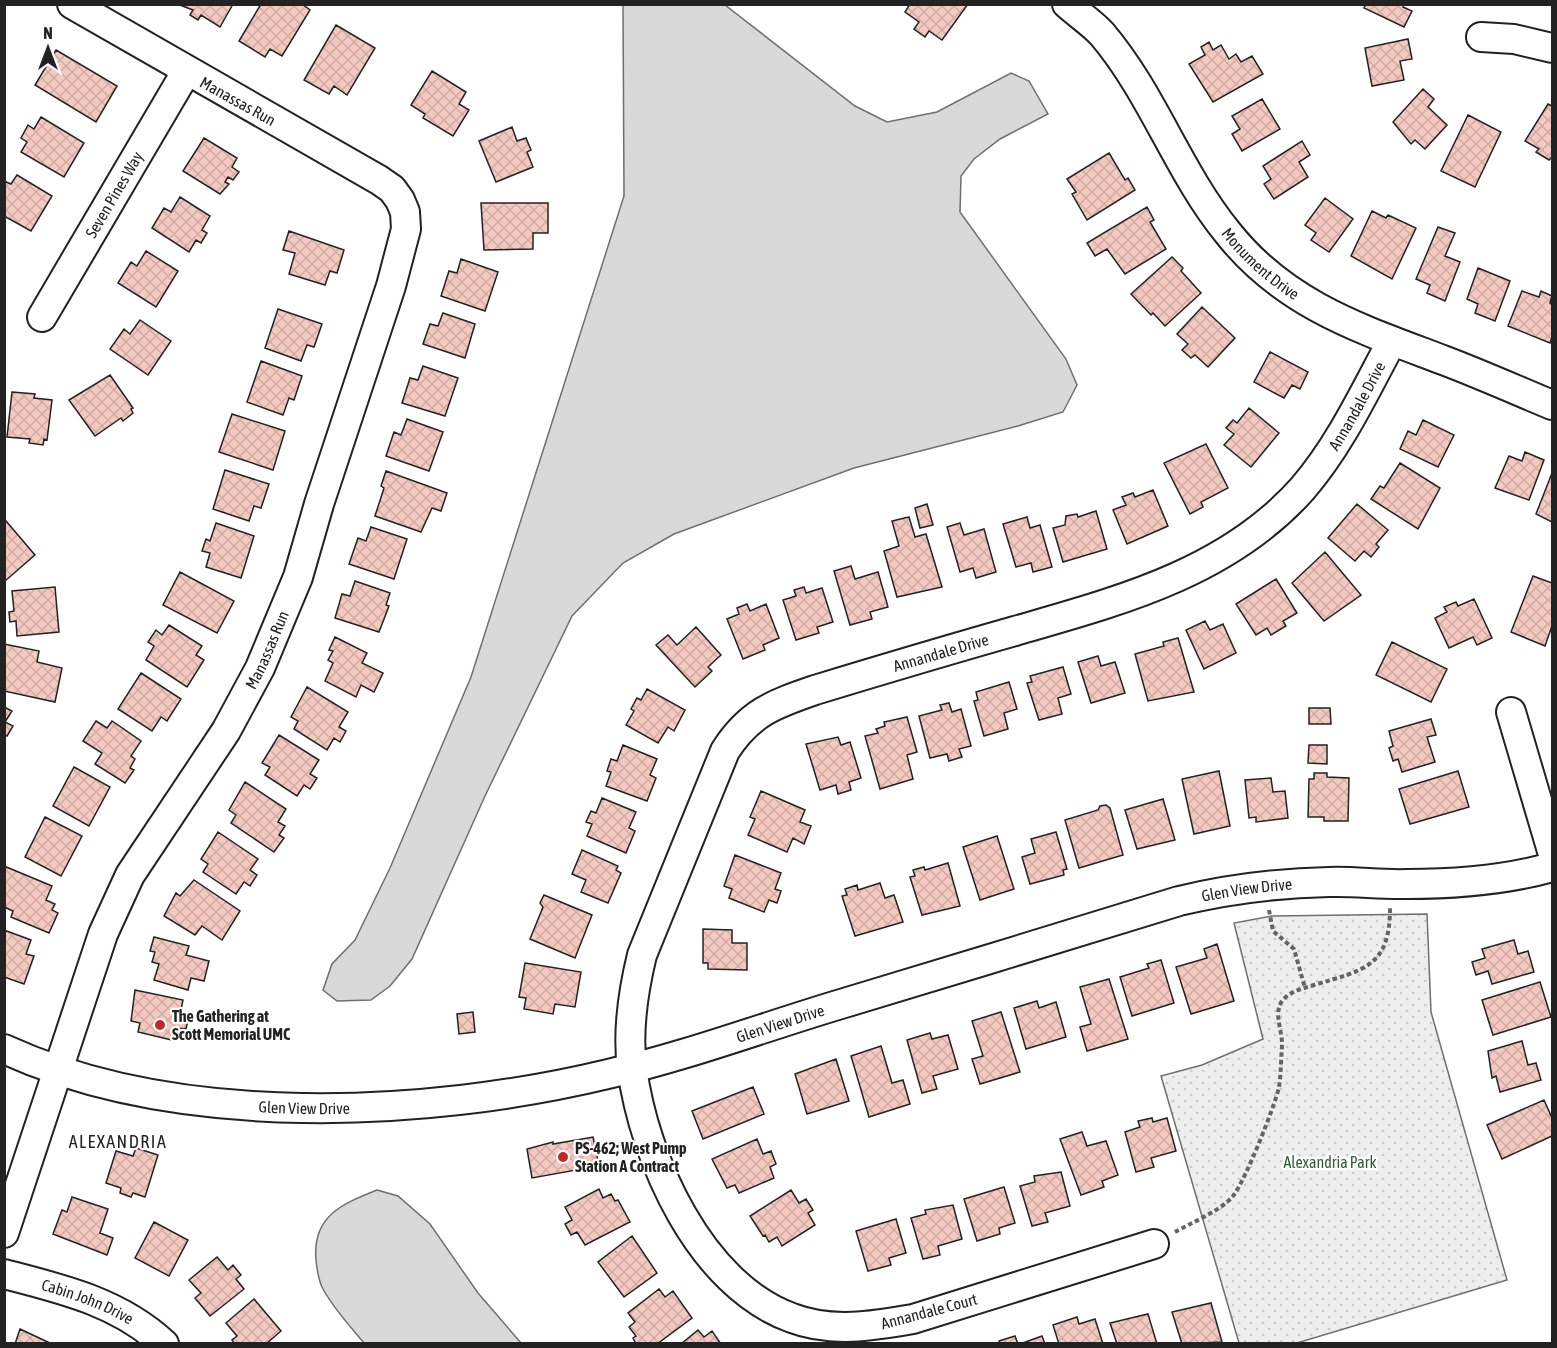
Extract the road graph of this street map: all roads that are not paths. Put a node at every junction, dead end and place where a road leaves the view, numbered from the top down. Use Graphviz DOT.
graph roads {
  1 [pos="72,4"];
  2 [pos="1067,4"];
  3 [pos="1482,37"];
  4 [pos="1552,48"];
  5 [pos="186,72"];
  6 [pos="42,317"];
  7 [pos="1392,341"];
  8 [pos="1552,405"];
  9 [pos="1511,712"];
  10 [pos="1552,851"];
  11 [pos="1552,867"];
  12 [pos="4,1049"];
  13 [pos="632,1067"];
  14 [pos="57,1071"];
  15 [pos="4,1233"];
  16 [pos="1154,1244"];
  17 [pos="4,1274"];
  18 [pos="164,1344"];
  1 -- 5 [label="street, Manassas Run"];
  2 -- 7 [label="street, Monument Drive"];
  3 -- 4 [label="street"];
  5 -- 6 [label="street, Seven Pines Way"];
  5 -- 14 [label="street, Manassas Run"];
  7 -- 8 [label="street, Monument Drive"];
  7 -- 13 [label="street, Annandale Drive"];
  9 -- 10 [label="street"];
  11 -- 13 [label="street, Glen View Drive"];
  12 -- 14 [label="street, Glen View Drive"];
  13 -- 14 [label="street, Glen View Drive"];
  13 -- 16 [label="street, Annandale Court"];
  14 -- 15 [label="street, Manassas Run"];
  17 -- 18 [label="street, Cabin John Drive"];
}
